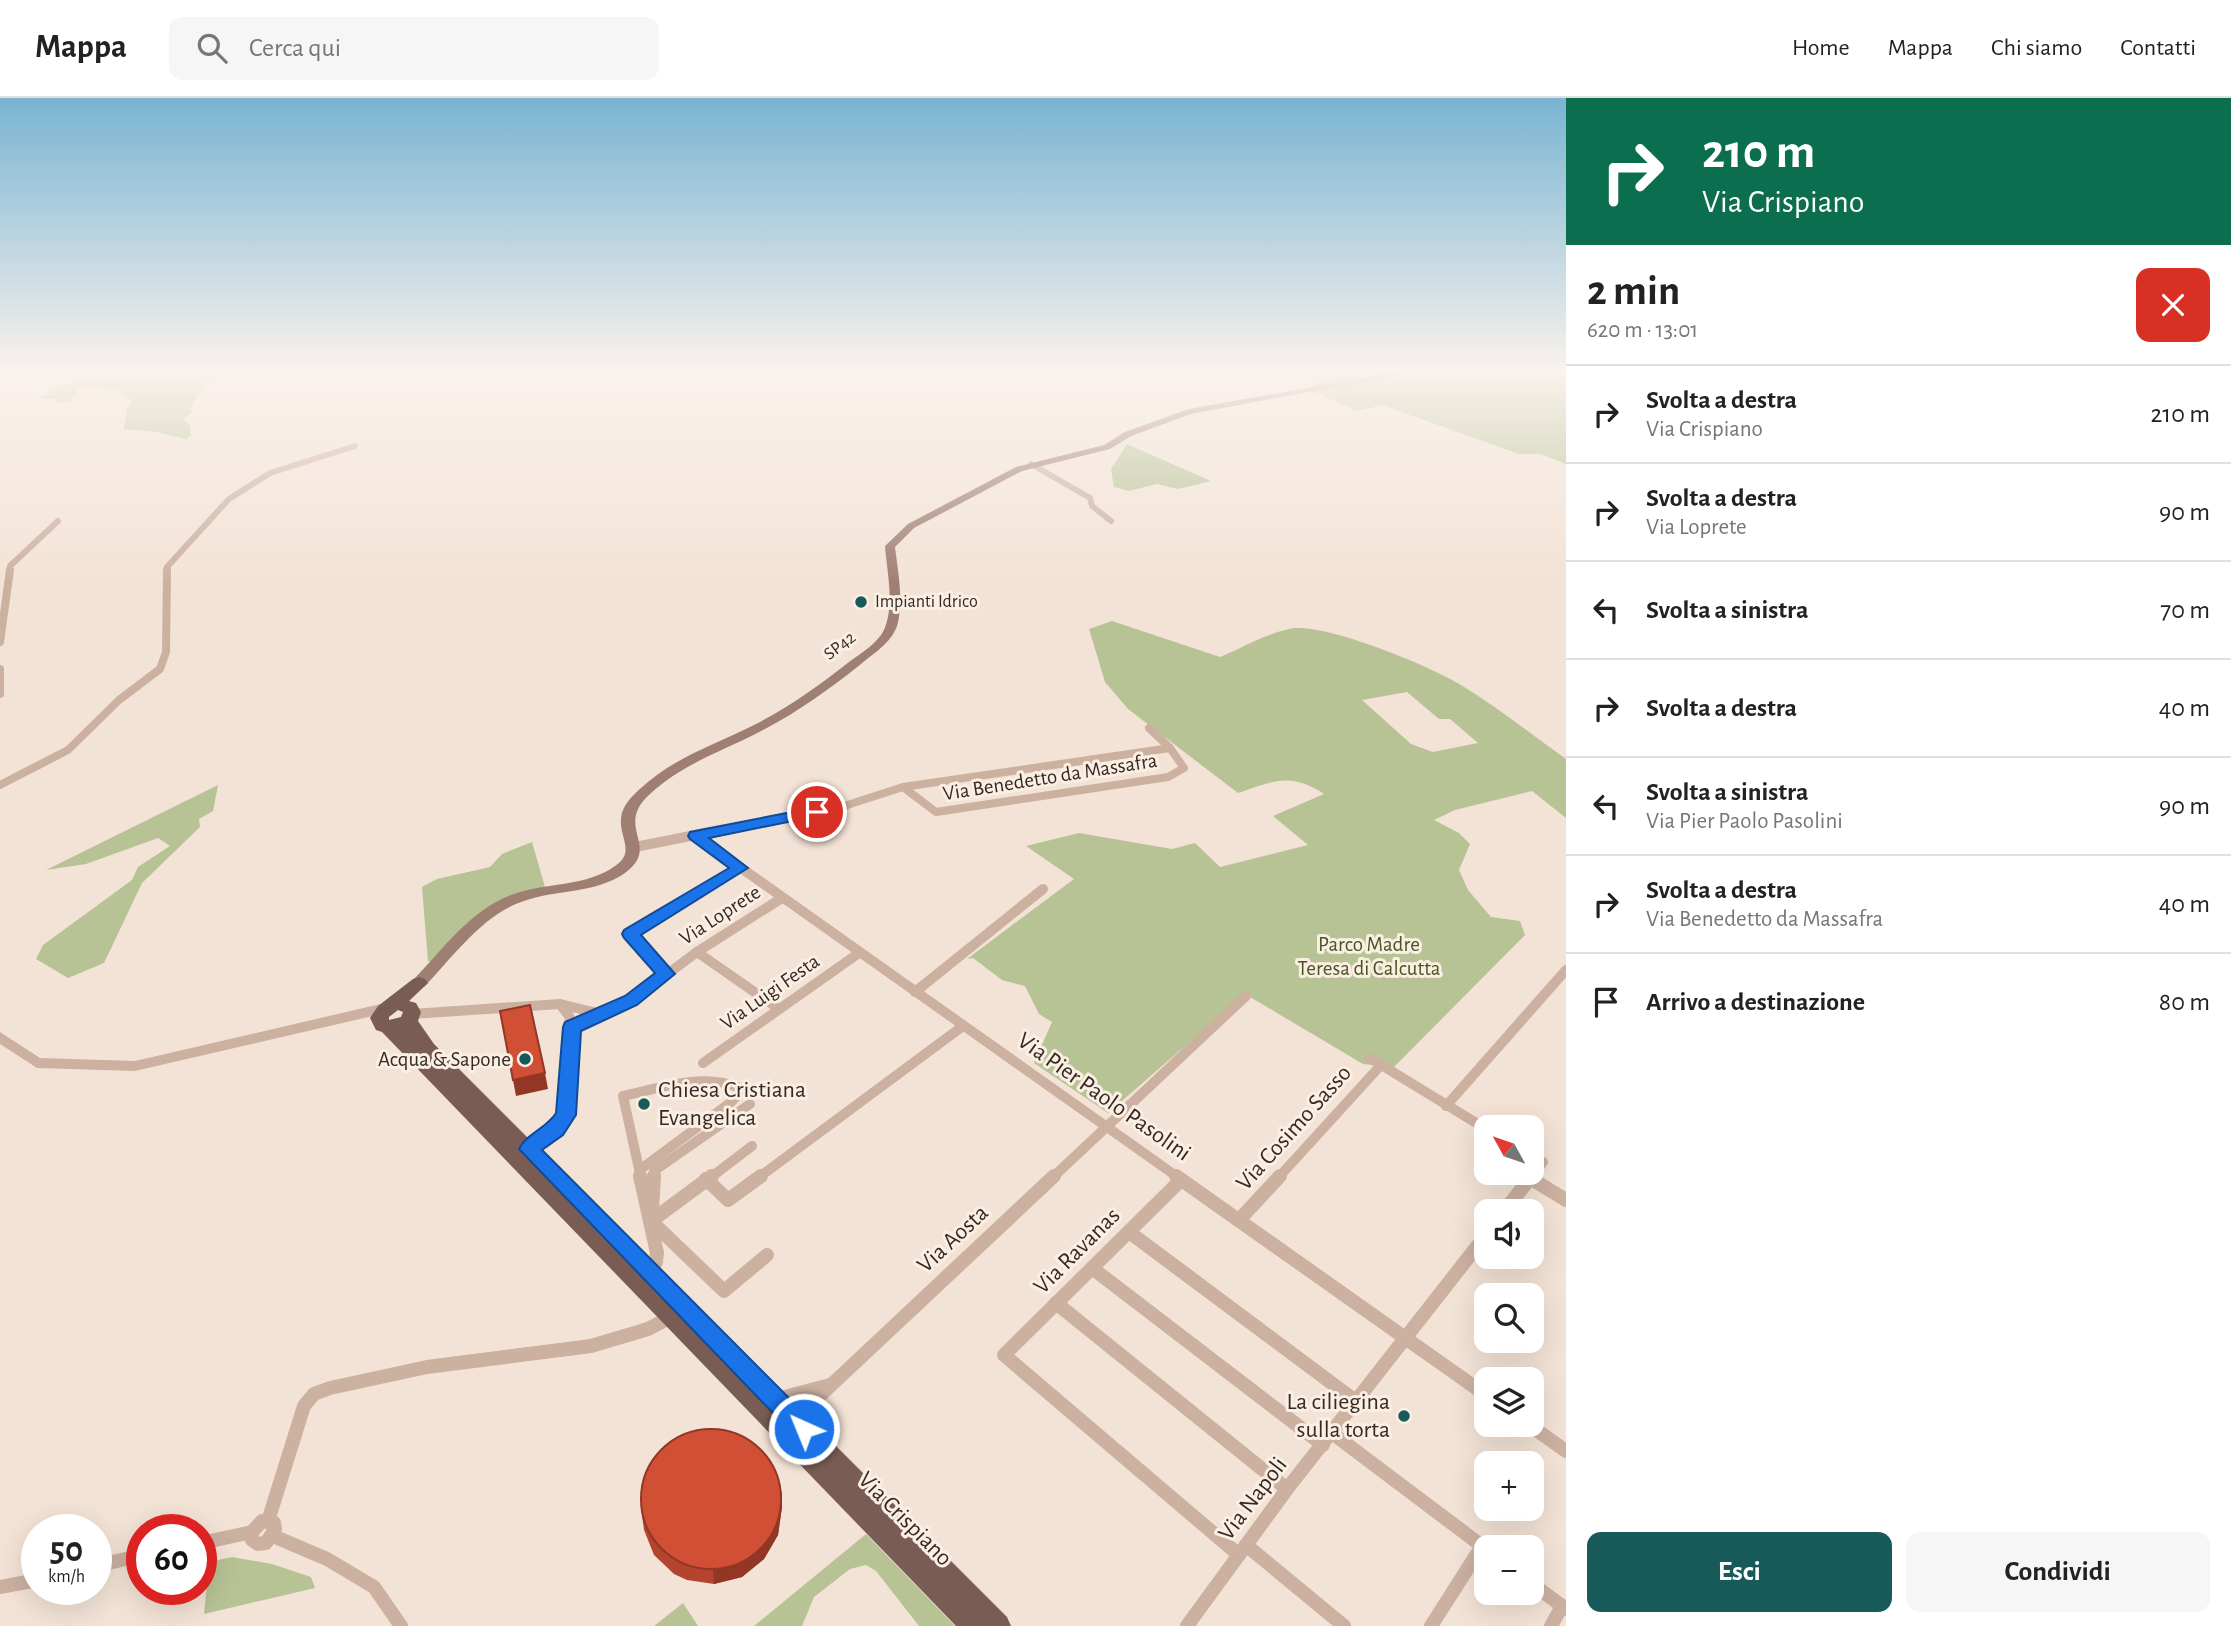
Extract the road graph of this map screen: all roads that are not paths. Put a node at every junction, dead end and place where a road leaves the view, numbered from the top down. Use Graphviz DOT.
graph roads {
  1 [pos="1114,441"];
  2 [pos="355,446"];
  3 [pos="1031,464"];
  4 [pos="58,521"];
  5 [pos="1111,521"];
  6 [pos="0,642"];
  7 [pos="0,669"];
  8 [pos="0,694"];
  9 [pos="1149,728"];
  10 [pos="1170,748"];
  11 [pos="0,785"];
  12 [pos="903,787"];
  13 [pos="696,836"];
  14 [pos="635,847"];
  15 [pos="740,868"];
  16 [pos="1043,889"];
  17 [pos="782,898"];
  18 [pos="697,952"];
  19 [pos="859,953"];
  20 [pos="1566,970"];
  21 [pos="666,974"];
  22 [pos="419,983"];
  23 [pos="915,992"];
  24 [pos="1246,996"];
  25 [pos="560,1004"];
  26 [pos="779,1009"];
  27 [pos="601,1014"];
  28 [pos="397,1015"];
  29 [pos="963,1026"];
  30 [pos="572,1027"];
  31 [pos="0,1037"];
  32 [pos="703,1063"];
  33 [pos="750,1104"];
  34 [pos="1446,1106"];
  35 [pos="1474,1122"];
  36 [pos="1106,1127"];
  37 [pos="752,1146"];
  38 [pos="529,1149"];
  39 [pos="640,1169"];
  40 [pos="706,1180"];
  41 [pos="1181,1180"];
  42 [pos="1524,1185"];
  43 [pos="1542,1185"];
  44 [pos="1513,1199"];
  45 [pos="1566,1199"];
  46 [pos="1239,1220"];
  47 [pos="651,1221"];
  48 [pos="1129,1232"];
  49 [pos="1474,1252"];
  50 [pos="767,1255"];
  51 [pos="1092,1268"];
  52 [pos="648,1273"];
  53 [pos="1056,1303"];
  54 [pos="671,1317"];
  55 [pos="1407,1340"];
  56 [pos="830,1385"];
  57 [pos="1474,1387"];
  58 [pos="775,1399"];
  59 [pos="1357,1402"];
  60 [pos="804,1429"];
  61 [pos="1544,1435"];
  62 [pos="1328,1439"];
  63 [pos="1566,1451"];
  64 [pos="1287,1489"];
  65 [pos="271,1528"];
  66 [pos="217,1539"];
  67 [pos="1474,1541"];
  68 [pos="1243,1550"];
  69 [pos="1474,1563"];
  70 [pos="21,1583"];
  71 [pos="0,1587"];
  72 [pos="1544,1593"];
  73 [pos="1564,1608"];
  74 [pos="401,1626"];
  75 [pos="974,1626"];
  76 [pos="998,1626"];
  77 [pos="1186,1626"];
  78 [pos="1344,1626"];
  79 [pos="1431,1626"];
  80 [pos="1551,1626"];
  1 -- 3 [label="main road, SP42 / SP42"];
  2 -- 11 [label="street"];
  3 -- 5 [label="street"];
  3 -- 14 [label="main road, SP42 / SP42"];
  4 -- 6 [label="street"];
  7 -- 8 [label="street"];
  9 -- 10 [label="street, Via Benedetto da Massafra"];
  10 -- 12 [label="street, Via Benedetto da Massafra"];
  10 -- 12 [label="street, Via Benedetto da Massafra"];
  12 -- 13 [label="street, Via Benedetto da Massafra"];
  13 -- 14 [label="street, Via Benedetto da Massafra"];
  13 -- 15 [label="street, Via Pier Paolo Pasolini"];
  14 -- 22 [label="main road"];
  15 -- 17 [label="street, Via Pier Paolo Pasolini"];
  15 -- 21 [label="street"];
  16 -- 23 [label="street"];
  17 -- 18 [label="street, Via Loprete"];
  17 -- 19 [label="street, Via Pier Paolo Pasolini"];
  18 -- 21 [label="street, Via Loprete"];
  18 -- 26 [label="street"];
  19 -- 23 [label="street, Via Pier Paolo Pasolini"];
  19 -- 26 [label="street, Via Luigi Festa"];
  20 -- 34 [label="street"];
  21 -- 27 [label="street, Via Loprete"];
  22 -- 28 [label="main road"];
  23 -- 29 [label="street, Via Pier Paolo Pasolini"];
  24 -- 36 [label="street, Via Aosta"];
  25 -- 27 [label="street"];
  25 -- 28 [label="street"];
  25 -- 30 [label="street"];
  26 -- 32 [label="street, Via Luigi Festa"];
  27 -- 30 [label="street, Via Loprete"];
  28 -- 31 [label="street"];
  28 -- 38 [label="main road, Via Crispiano"];
  28 -- 54 [label="main road, Via Crispiano"];
  29 -- 36 [label="street, Via Pier Paolo Pasolini"];
  29 -- 40 [label="street"];
  30 -- 38 [label="street"];
  33 -- 47 [label="street"];
  34 -- 35 [label="street"];
  34 -- 46 [label="street, Via Cosimo Sasso"];
  36 -- 41 [label="street, Via Pier Paolo Pasolini"];
  36 -- 56 [label="street, Via Aosta"];
  37 -- 40 [label="street"];
  38 -- 52 [label="main road, Via Crispiano"];
  39 -- 39 [label="street"];
  39 -- 47 [label="street"];
  40 -- 47 [label="street"];
  41 -- 46 [label="street, Via Pier Paolo Pasolini"];
  41 -- 48 [label="street, Via Ravanas"];
  42 -- 44 [label="street"];
  43 -- 45 [label="street"];
  46 -- 55 [label="street, Via Pier Paolo Pasolini"];
  47 -- 50 [label="street"];
  47 -- 52 [label="street"];
  48 -- 51 [label="street, Via Ravanas"];
  48 -- 59 [label="street"];
  49 -- 55 [label="street, Via Napoli"];
  51 -- 53 [label="street, Via Ravanas"];
  51 -- 62 [label="street"];
  52 -- 58 [label="main road, Via Crispiano"];
  53 -- 64 [label="street"];
  53 -- 68 [label="street, Via Ravanas"];
  54 -- 65 [label="street"];
  54 -- 75 [label="main road, Via Crispiano"];
  55 -- 57 [label="street, Via Pier Paolo Pasolini"];
  55 -- 59 [label="street, Via Napoli"];
  56 -- 58 [label="street"];
  56 -- 60 [label="street, Via Aosta"];
  58 -- 60 [label="main road, Via Crispiano"];
  59 -- 62 [label="street, Via Napoli"];
  60 -- 76 [label="main road, Via Crispiano"];
  61 -- 63 [label="street"];
  62 -- 64 [label="street, Via Napoli"];
  62 -- 67 [label="street"];
  64 -- 68 [label="street, Via Napoli"];
  65 -- 66 [label="street"];
  65 -- 74 [label="street"];
  68 -- 77 [label="street, Via Napoli"];
  68 -- 78 [label="street"];
  69 -- 79 [label="street"];
  70 -- 71 [label="street"];
  72 -- 73 [label="street"];
  73 -- 80 [label="street"];
}
